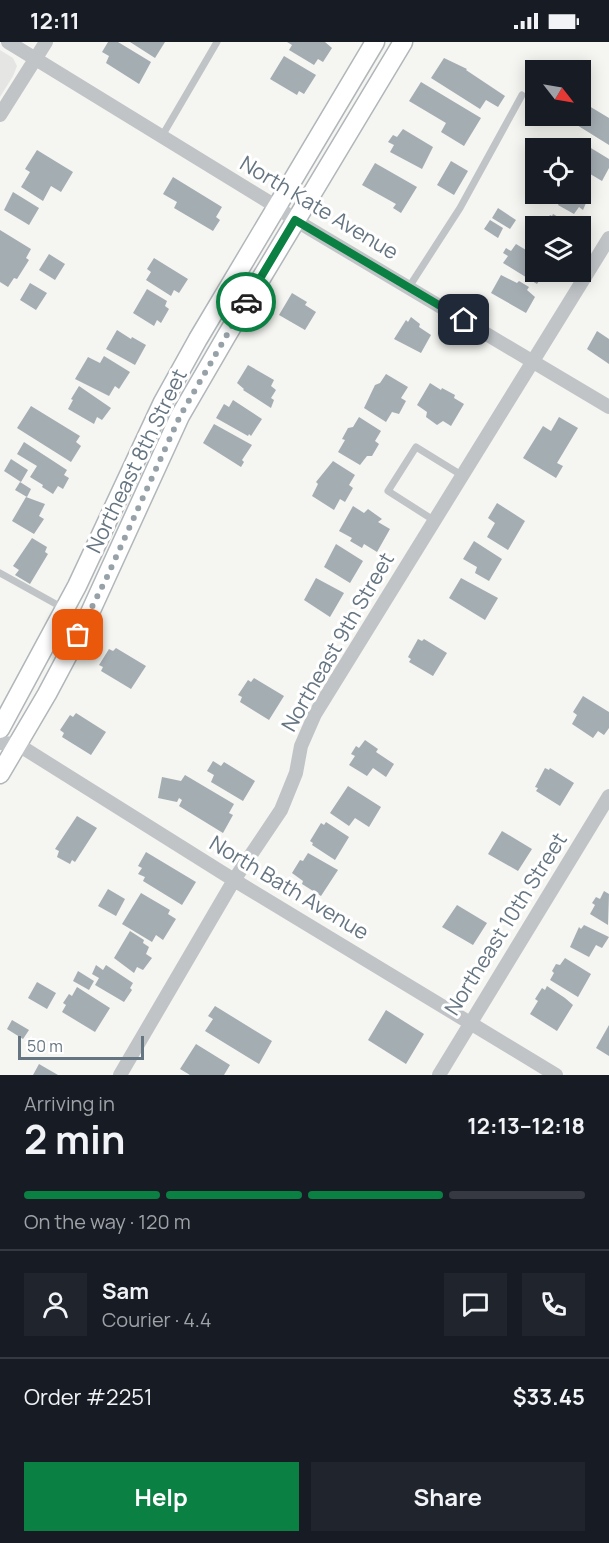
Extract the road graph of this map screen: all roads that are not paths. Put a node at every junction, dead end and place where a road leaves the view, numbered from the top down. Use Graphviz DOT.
graph roads {
  1 [pos="8,42"];
  2 [pos="46,42"];
  3 [pos="217,42"];
  4 [pos="375,42"];
  5 [pos="403,42"];
  6 [pos="36,59"];
  7 [pos="522,95"];
  8 [pos="0,115"];
  9 [pos="162,136"];
  10 [pos="277,207"];
  11 [pos="295,220"];
  12 [pos="609,238"];
  13 [pos="409,287"];
  14 [pos="534,361"];
  15 [pos="609,407"];
  16 [pos="463,476"];
  17 [pos="435,520"];
  18 [pos="0,573"];
  19 [pos="66,609"];
  20 [pos="0,729"];
  21 [pos="8,744"];
  22 [pos="0,774"];
  23 [pos="609,796"];
  24 [pos="234,880"];
  25 [pos="470,1022"];
  26 [pos="120,1075"];
  27 [pos="439,1075"];
  28 [pos="556,1075"];
  1 -- 6 [label="street, North Kate Avenue"];
  2 -- 6 [label="street"];
  3 -- 9 [label="lane"];
  4 -- 10 [label="main road, Northeast 8th Street"];
  5 -- 11 [label="main road, Northeast 8th Street"];
  6 -- 8 [label="street"];
  6 -- 9 [label="street, North Kate Avenue"];
  7 -- 13 [label="lane"];
  9 -- 10 [label="street, North Kate Avenue"];
  10 -- 11 [label="street, North Kate Avenue"];
  10 -- 19 [label="main road, Northeast 8th Street"];
  11 -- 13 [label="street, North Kate Avenue"];
  11 -- 21 [label="main road, Northeast 8th Street"];
  12 -- 14 [label="street, Northeast 9th Street"];
  13 -- 14 [label="street, North Kate Avenue"];
  14 -- 15 [label="street, North Kate Avenue"];
  14 -- 16 [label="street, Northeast 9th Street"];
  16 -- 17 [label="street, Northeast 9th Street"];
  16 -- 17 [label="lane"];
  17 -- 24 [label="street, Northeast 9th Street"];
  18 -- 19 [label="lane"];
  19 -- 20 [label="main road, Northeast 8th Street"];
  21 -- 22 [label="main road, Northeast 8th Street"];
  21 -- 24 [label="street, North Bath Avenue"];
  23 -- 25 [label="street, Northeast 10th Street"];
  24 -- 25 [label="street, North Bath Avenue"];
  24 -- 26 [label="street, Northeast 9th Street"];
  25 -- 27 [label="street, Northeast 10th Street"];
  25 -- 28 [label="street, North Bath Avenue"];
}
